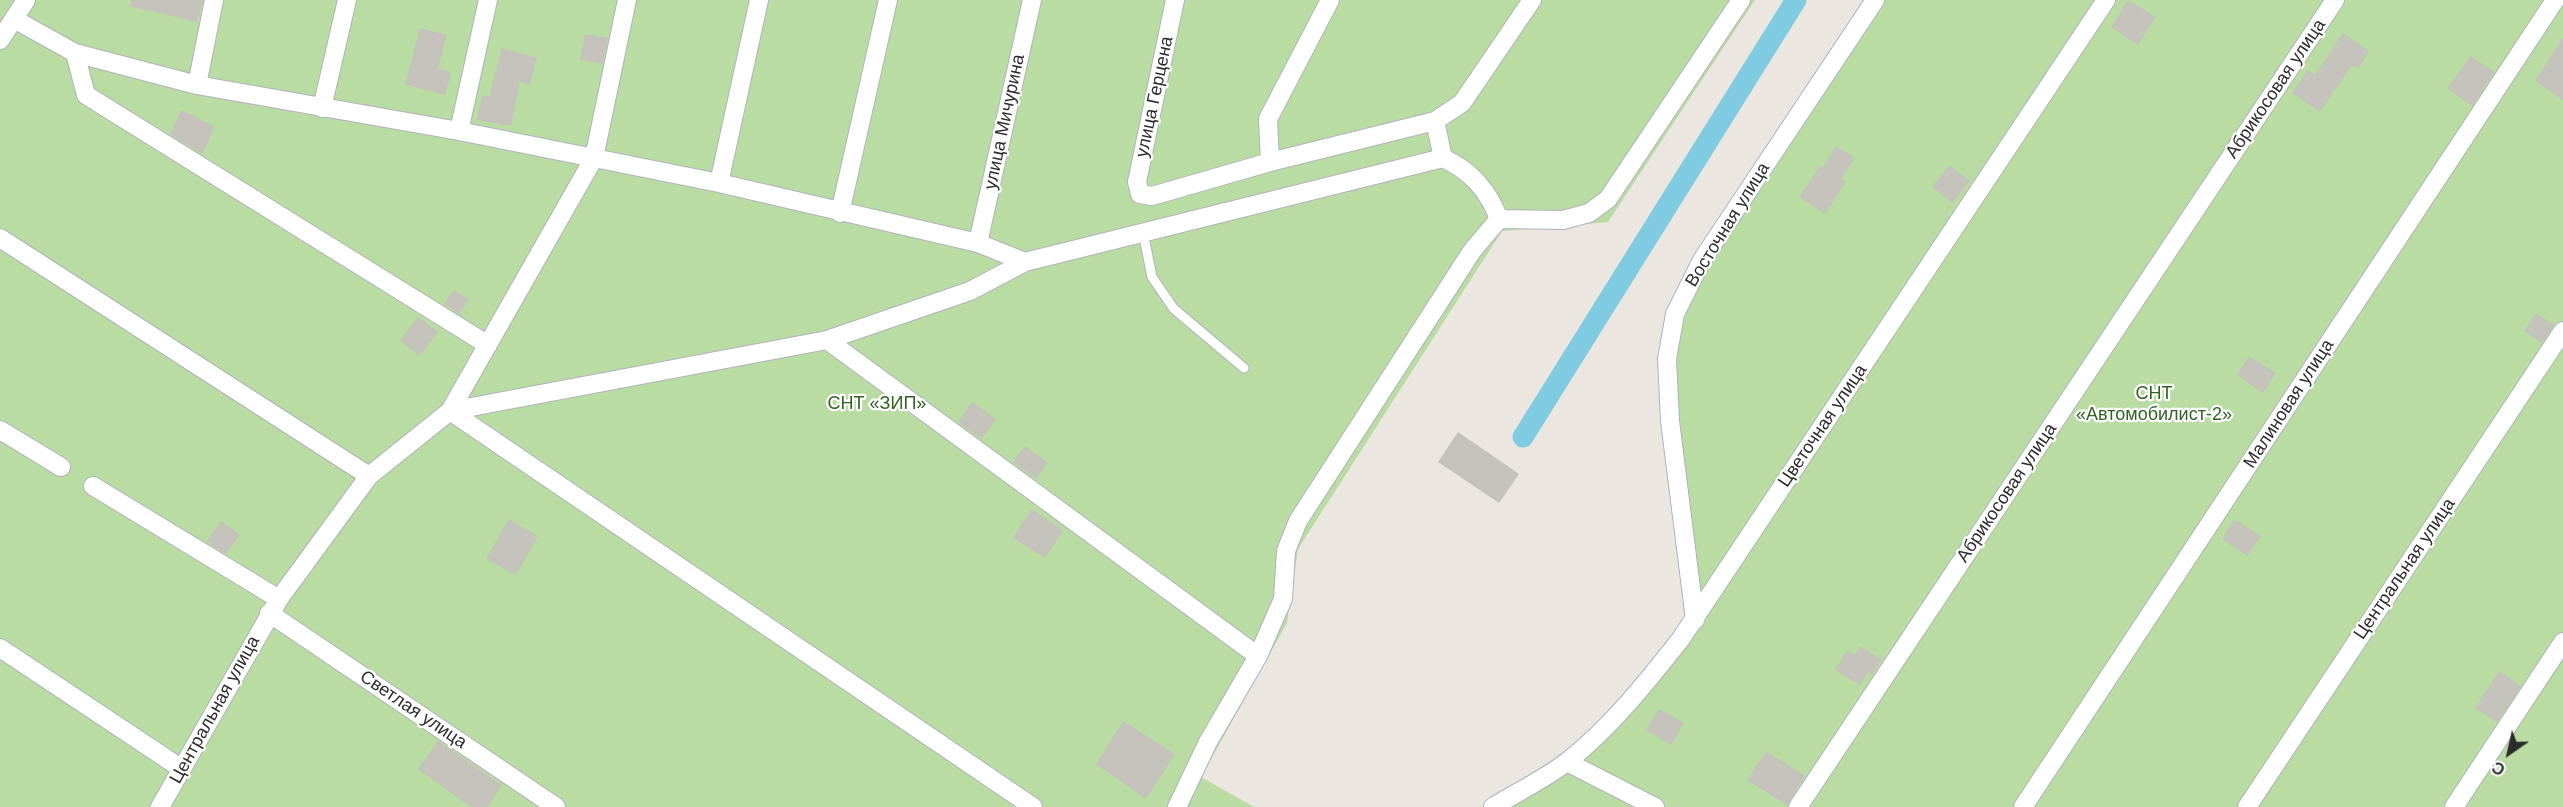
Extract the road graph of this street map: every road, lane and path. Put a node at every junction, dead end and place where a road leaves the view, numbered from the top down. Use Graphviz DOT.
graph roads {
  1 [pos="26,0"];
  2 [pos="214,0"];
  3 [pos="347,0"];
  4 [pos="488,0"];
  5 [pos="627,0"];
  6 [pos="759,0"];
  7 [pos="888,0"];
  8 [pos="1032,0"];
  9 [pos="1175,0"];
  10 [pos="1330,0"];
  11 [pos="1532,0"];
  12 [pos="1742,0"];
  13 [pos="1875,0"];
  14 [pos="2106,0"];
  15 [pos="2335,0"];
  16 [pos="2555,0"];
  17 [pos="14,19"];
  18 [pos="0,40"];
  19 [pos="75,53"];
  20 [pos="197,85"];
  21 [pos="322,108"];
  22 [pos="1435,121"];
  23 [pos="459,131"];
  24 [pos="594,158"];
  25 [pos="1443,158"];
  26 [pos="1270,162"];
  27 [pos="719,183"];
  28 [pos="840,213"];
  29 [pos="1498,219"];
  30 [pos="1143,232"];
  31 [pos="0,238"];
  32 [pos="978,243"];
  33 [pos="1025,262"];
  34 [pos="2563,331"];
  35 [pos="827,340"];
  36 [pos="488,345"];
  37 [pos="1244,368"];
  38 [pos="450,411"];
  39 [pos="0,430"];
  40 [pos="61,467"];
  41 [pos="369,476"];
  42 [pos="93,486"];
  43 [pos="274,606"];
  44 [pos="1695,620"];
  45 [pos="2563,642"];
  46 [pos="0,648"];
  47 [pos="1258,656"];
  48 [pos="1566,762"];
  49 [pos="182,769"];
  50 [pos="160,807"];
  51 [pos="556,807"];
  52 [pos="1033,807"];
  53 [pos="1177,807"];
  54 [pos="1493,807"];
  55 [pos="1655,807"];
  56 [pos="1798,807"];
  57 [pos="2023,807"];
  58 [pos="2247,807"];
  59 [pos="2454,807"];
  1 -- 17 [label="street"];
  2 -- 20 [label="street"];
  3 -- 21 [label="street"];
  4 -- 23 [label="street"];
  5 -- 24 [label="street"];
  6 -- 27 [label="street"];
  7 -- 28 [label="street"];
  8 -- 32 [label="street, улица Мичурина"];
  9 -- 26 [label="street, улица Герцена"];
  10 -- 26 [label="street"];
  11 -- 22 [label="street"];
  12 -- 29 [label="street"];
  13 -- 44 [label="street, Восточная улица"];
  14 -- 44 [label="street, Цветочная улица"];
  15 -- 56 [label="street, Абрикосовая улица"];
  16 -- 57 [label="street, Малиновая улица"];
  17 -- 18 [label="street"];
  17 -- 19 [label="street"];
  19 -- 20 [label="street"];
  19 -- 36 [label="street"];
  20 -- 21 [label="street"];
  21 -- 23 [label="street"];
  22 -- 25 [label="street"];
  22 -- 26 [label="street"];
  23 -- 24 [label="street"];
  24 -- 27 [label="street"];
  24 -- 36 [label="street"];
  25 -- 29 [label="street"];
  25 -- 30 [label="street"];
  27 -- 28 [label="street"];
  28 -- 32 [label="street"];
  29 -- 47 [label="street"];
  30 -- 33 [label="street"];
  30 -- 37 [label="lane"];
  31 -- 41 [label="street"];
  32 -- 33 [label="street"];
  33 -- 35 [label="street"];
  34 -- 58 [label="street, Центральная улица"];
  35 -- 38 [label="street"];
  35 -- 47 [label="street"];
  36 -- 38 [label="street"];
  38 -- 41 [label="street, Центральная улица"];
  38 -- 52 [label="street"];
  39 -- 40 [label="street"];
  41 -- 43 [label="street, Центральная улица"];
  42 -- 43 [label="street, Светлая улица"];
  43 -- 49 [label="street, Центральная улица"];
  43 -- 51 [label="street, Светлая улица"];
  44 -- 48 [label="street, Цветочная улица"];
  45 -- 59 [label="street"];
  46 -- 49 [label="street"];
  47 -- 53 [label="street"];
  48 -- 54 [label="street, Цветочная улица"];
  48 -- 55 [label="street"];
  49 -- 50 [label="street, Центральная улица"];
}
